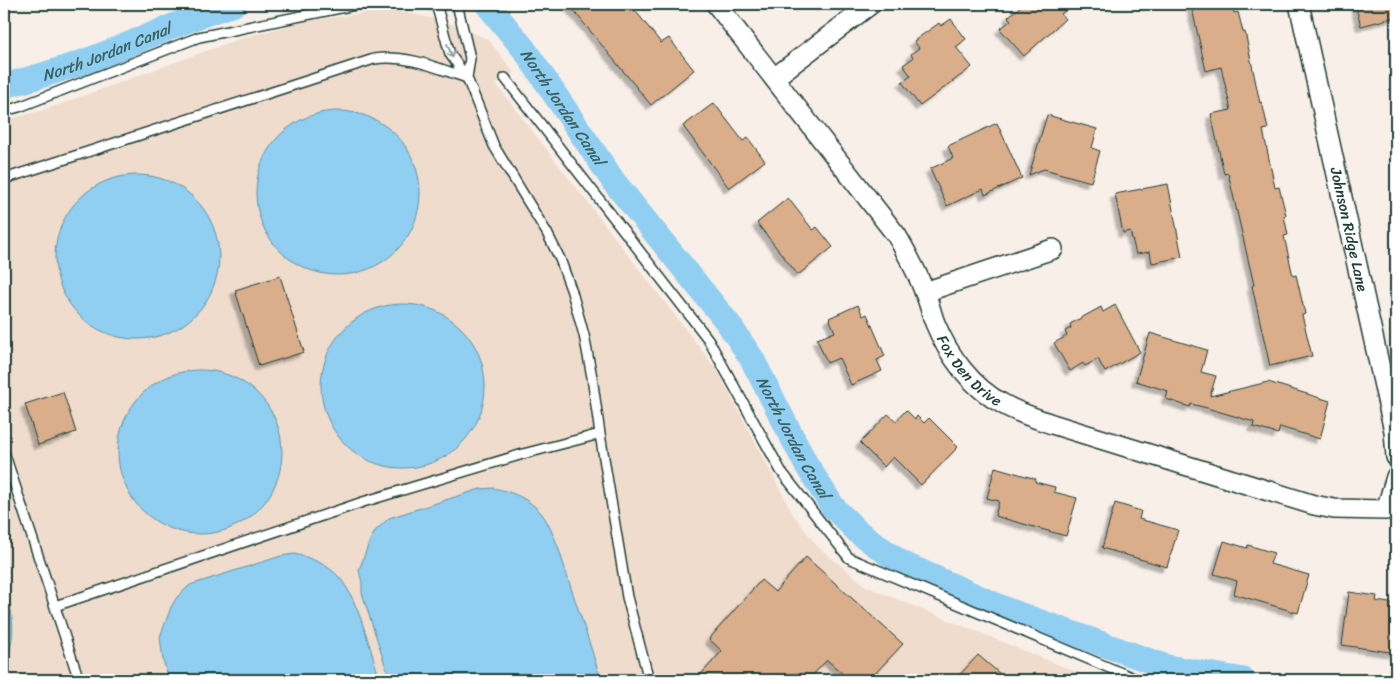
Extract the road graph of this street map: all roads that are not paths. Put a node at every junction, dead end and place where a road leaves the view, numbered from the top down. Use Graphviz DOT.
graph roads {
  1 [pos="360,4"];
  2 [pos="436,4"];
  3 [pos="457,4"];
  4 [pos="716,4"];
  5 [pos="872,4"];
  6 [pos="1298,4"];
  7 [pos="467,78"];
  8 [pos="504,78"];
  9 [pos="774,78"];
  10 [pos="4,111"];
  11 [pos="4,179"];
  12 [pos="1053,249"];
  13 [pos="925,292"];
  14 [pos="600,434"];
  15 [pos="4,452"];
  16 [pos="1396,457"];
  17 [pos="1396,477"];
  18 [pos="55,606"];
  19 [pos="79,680"];
  20 [pos="649,680"];
  21 [pos="1138,680"];
  1 -- 10 [label="lane"];
  2 -- 7 [label="lane, one-way"];
  3 -- 7 [label="lane"];
  4 -- 9 [label="street, Fox Den Drive"];
  5 -- 9 [label="street"];
  6 -- 16 [label="street, Johnson Ridge Lane"];
  7 -- 11 [label="lane"];
  7 -- 14 [label="lane"];
  8 -- 21 [label="lane"];
  9 -- 13 [label="street, Fox Den Drive"];
  12 -- 13 [label="street"];
  13 -- 17 [label="street, Fox Den Drive"];
  14 -- 18 [label="lane"];
  14 -- 20 [label="lane"];
  15 -- 18 [label="lane"];
  18 -- 19 [label="lane"];
}
